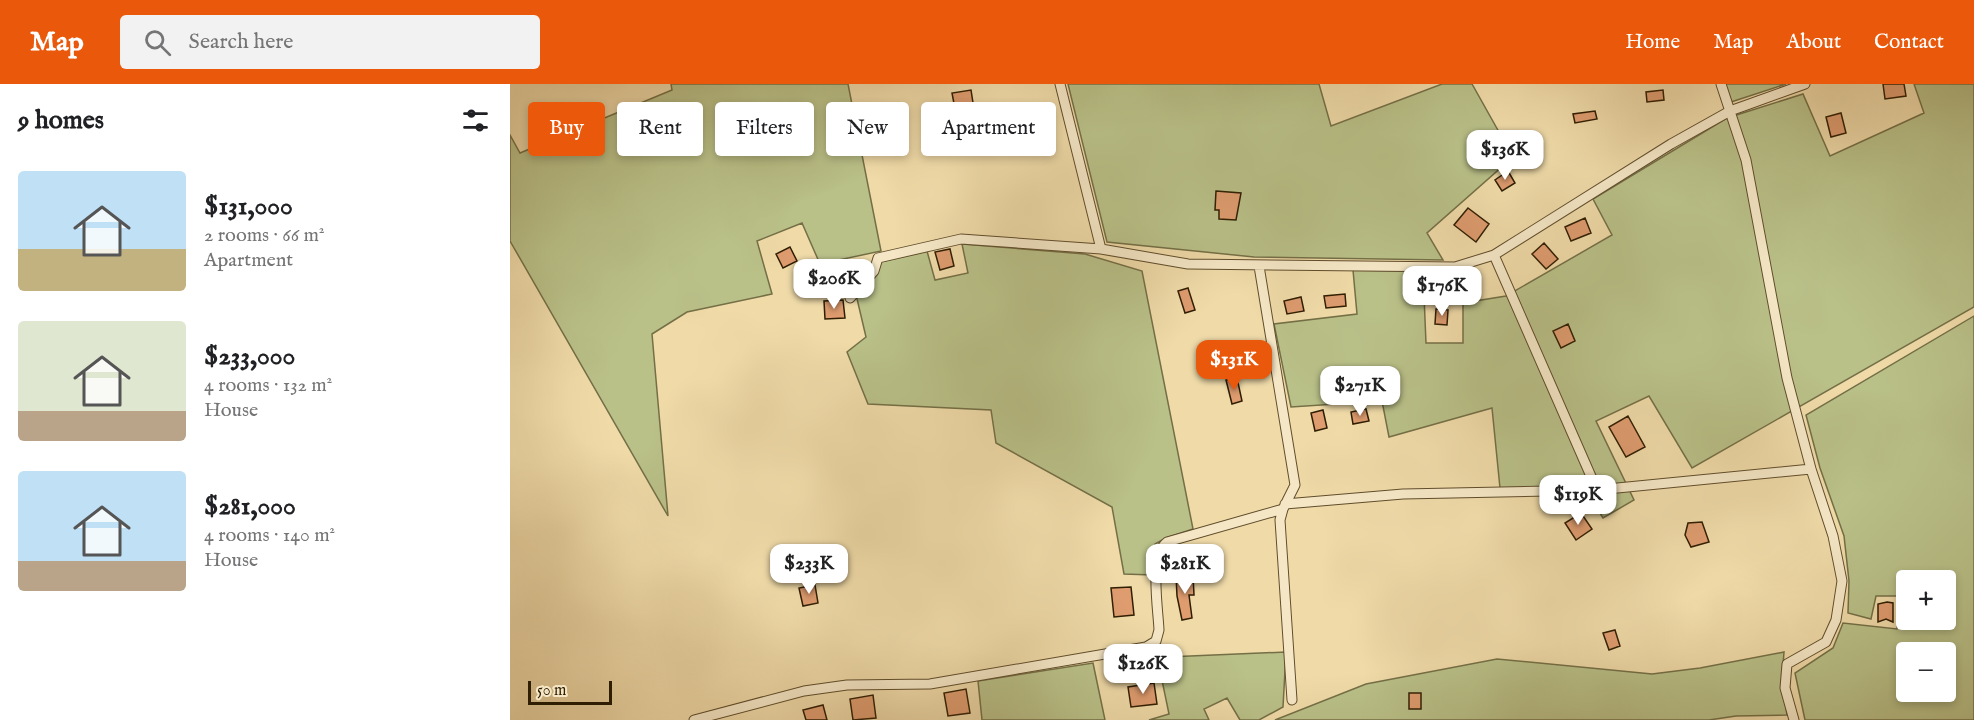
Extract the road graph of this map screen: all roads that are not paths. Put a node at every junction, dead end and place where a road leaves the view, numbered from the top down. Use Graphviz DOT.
graph roads {
  1 [pos="1060,84"];
  2 [pos="1720,84"];
  3 [pos="1805,84"];
  4 [pos="1730,111"];
  5 [pos="1101,249"];
  6 [pos="1494,255"];
  7 [pos="1259,266"];
  8 [pos="850,298"];
  9 [pos="1811,469"];
  10 [pos="1597,490"];
  11 [pos="1284,506"];
  12 [pos="1292,700"];
  13 [pos="694,720"];
  14 [pos="1794,720"];
  1 -- 5 [label="street"];
  2 -- 4 [label="street"];
  3 -- 4 [label="street"];
  4 -- 6 [label="street"];
  4 -- 9 [label="street"];
  5 -- 7 [label="street"];
  5 -- 8 [label="street"];
  6 -- 7 [label="street"];
  6 -- 10 [label="street"];
  7 -- 11 [label="street"];
  9 -- 10 [label="street"];
  9 -- 14 [label="street"];
  10 -- 11 [label="street"];
  11 -- 12 [label="street"];
  11 -- 13 [label="street"];
}
